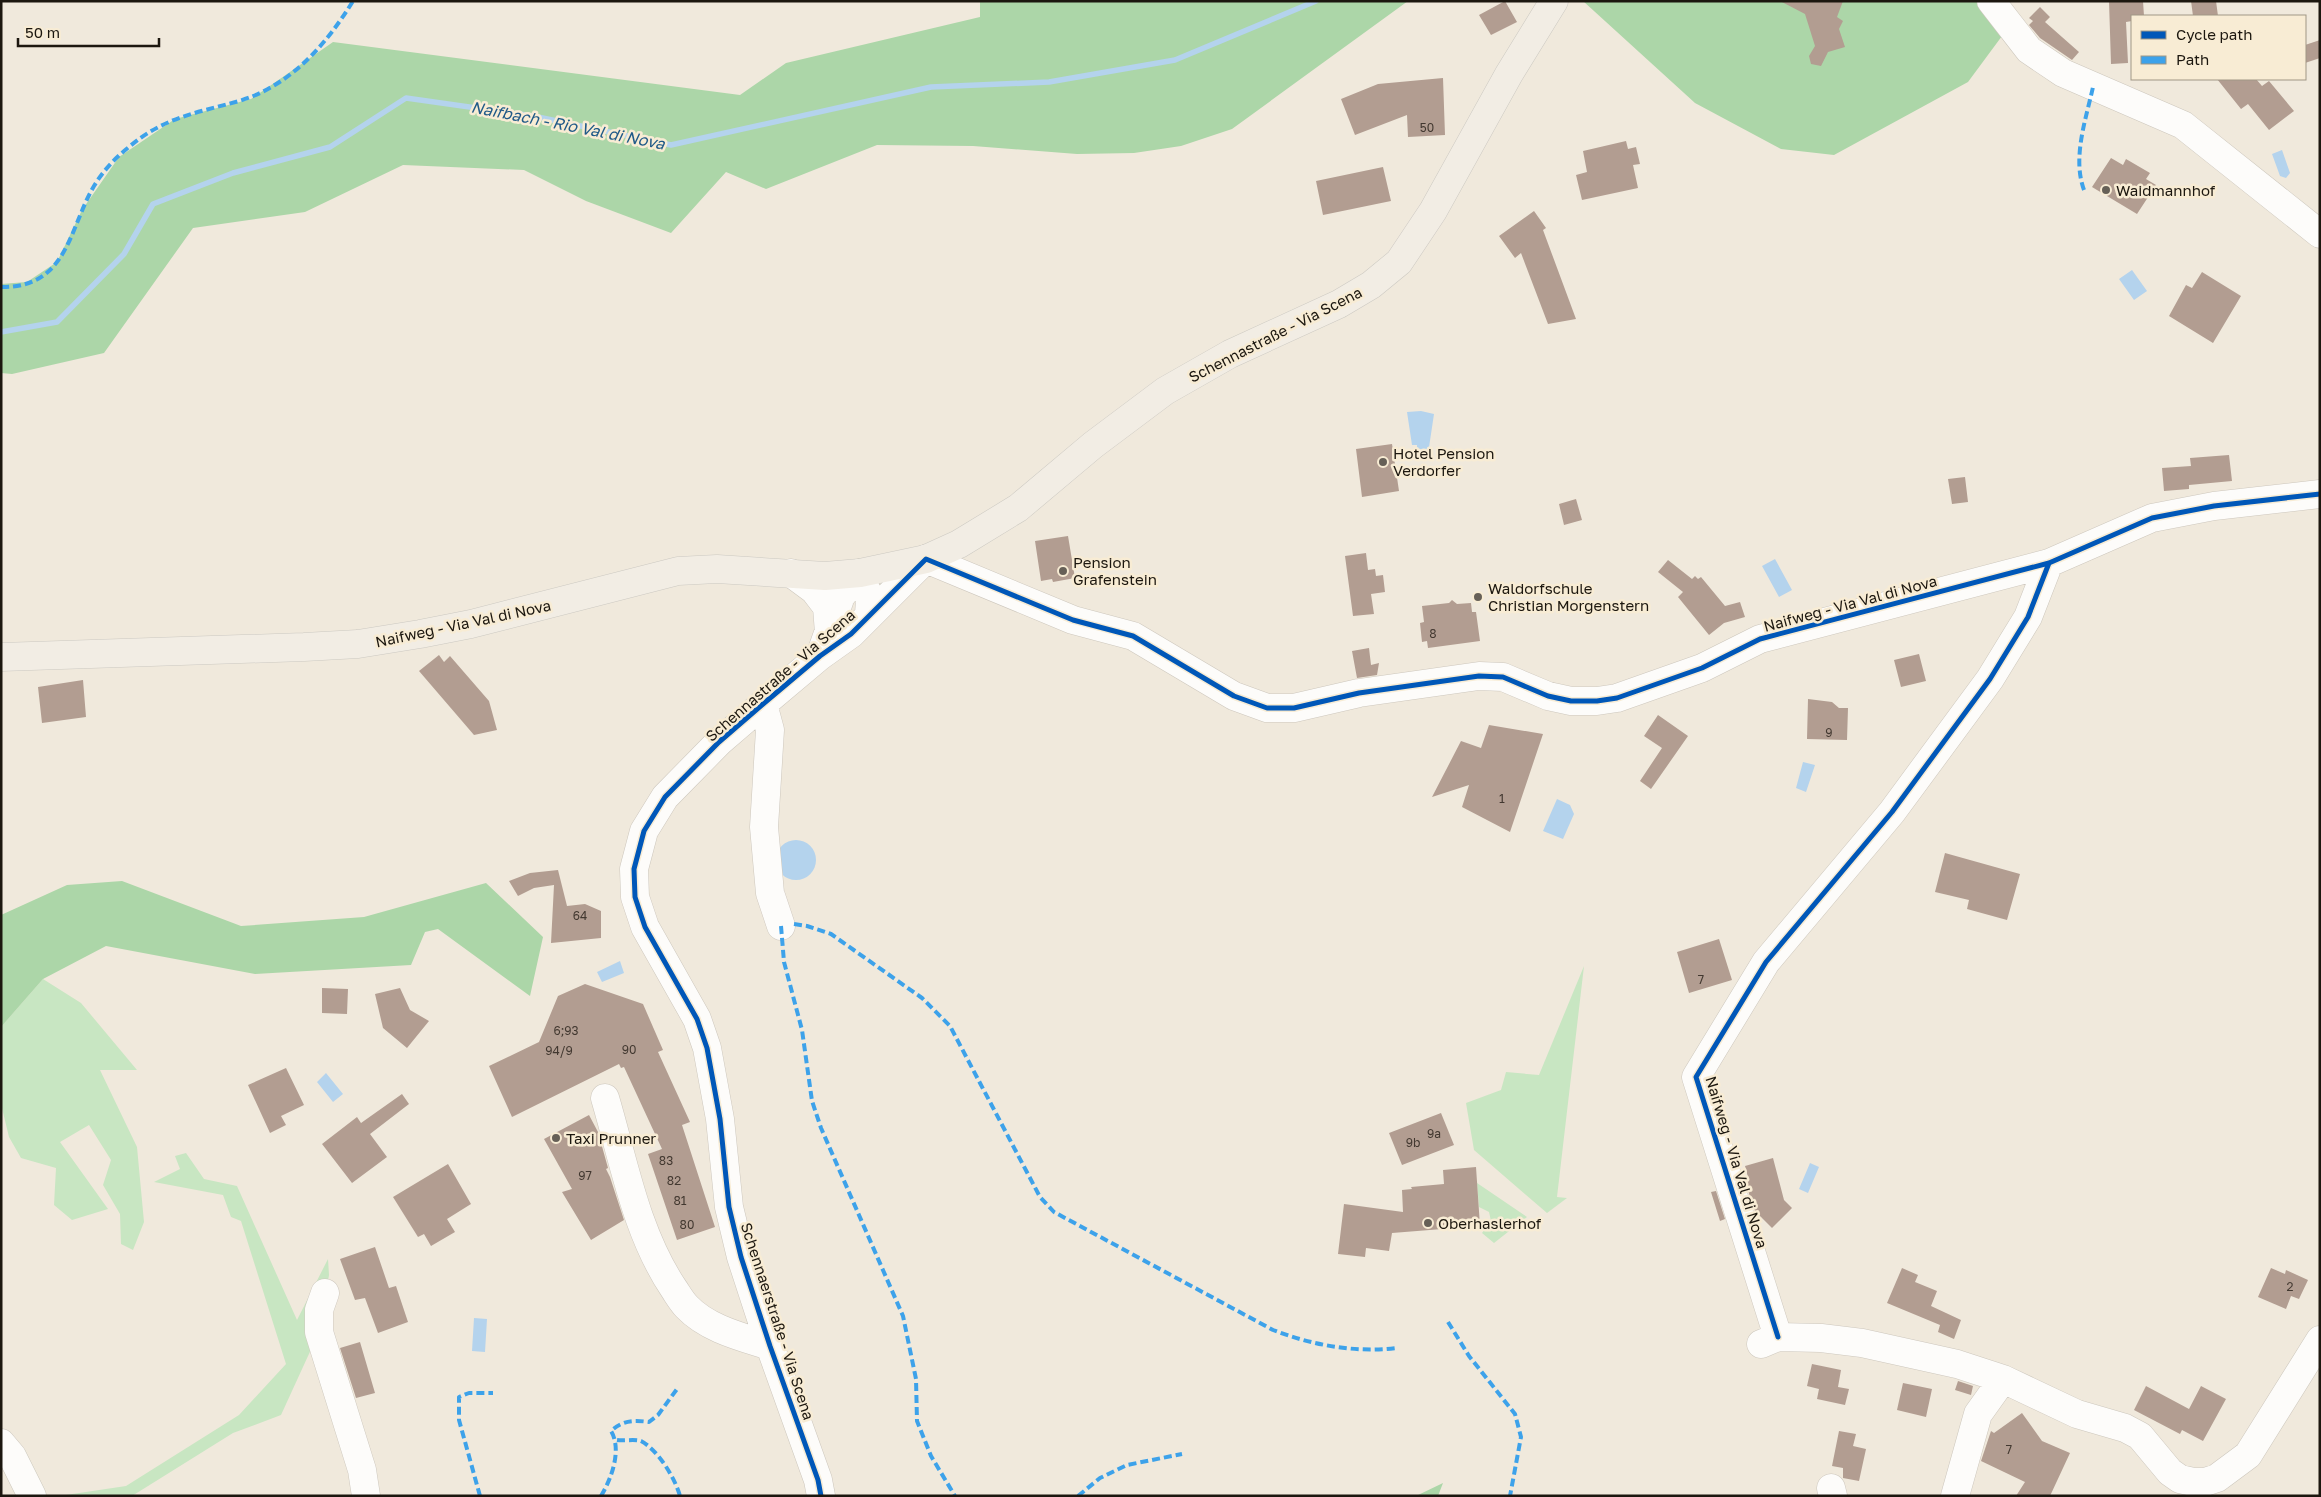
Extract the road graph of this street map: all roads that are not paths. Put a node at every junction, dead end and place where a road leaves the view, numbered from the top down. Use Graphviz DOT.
graph roads {
  1 [pos="1554,1"];
  2 [pos="1991,1"];
  3 [pos="2320,234"];
  4 [pos="2320,494"];
  5 [pos="926,559"];
  6 [pos="2049,563"];
  7 [pos="791,573"];
  8 [pos="860,573"];
  9 [pos="869,614"];
  10 [pos="824,645"];
  11 [pos="1,657"];
  12 [pos="763,704"];
  13 [pos="634,869"];
  14 [pos="781,926"];
  15 [pos="605,1098"];
  16 [pos="325,1293"];
  17 [pos="2320,1340"];
  18 [pos="770,1346"];
  19 [pos="2003,1379"];
  20 [pos="1,1443"];
  21 [pos="32,1496"];
  22 [pos="366,1496"];
  23 [pos="821,1496"];
  24 [pos="1955,1496"];
  1 -- 5 [label="main road, Schennastraße - Via Scena"];
  2 -- 3 [label="street"];
  4 -- 6 [label="street, Naifweg - Via Val di Nova"];
  5 -- 6 [label="street, Naifweg - Via Val di Nova"];
  5 -- 8 [label="main road, Schennastraße - Via Scena"];
  5 -- 9 [label="street, Schennastraße - Via Scena"];
  6 -- 19 [label="street, Naifweg - Via Val di Nova"];
  7 -- 8 [label="main road, Naifweg - Via Val di Nova"];
  7 -- 10 [label="street, Schennastraße - Via Scena"];
  7 -- 11 [label="main road, Naifweg - Via Val di Nova"];
  8 -- 9 [label="street, Schennastraße - Via Scena"];
  8 -- 10 [label="street, Schennastraße - Via Scena"];
  9 -- 10 [label="street, Schennastraße - Via Scena"];
  10 -- 12 [label="street, Schennastraße - Via Scena"];
  12 -- 13 [label="street, Schennastraße - Via Scena"];
  12 -- 14 [label="street"];
  13 -- 18 [label="street, Schennaerstraße - Via Scena"];
  15 -- 18 [label="street, Schennaerstraße - Via Scena"];
  16 -- 22 [label="street"];
  17 -- 19 [label="street"];
  18 -- 23 [label="street, Schennaerstraße - Via Scena"];
  19 -- 24 [label="street"];
  20 -- 21 [label="street"];
}
